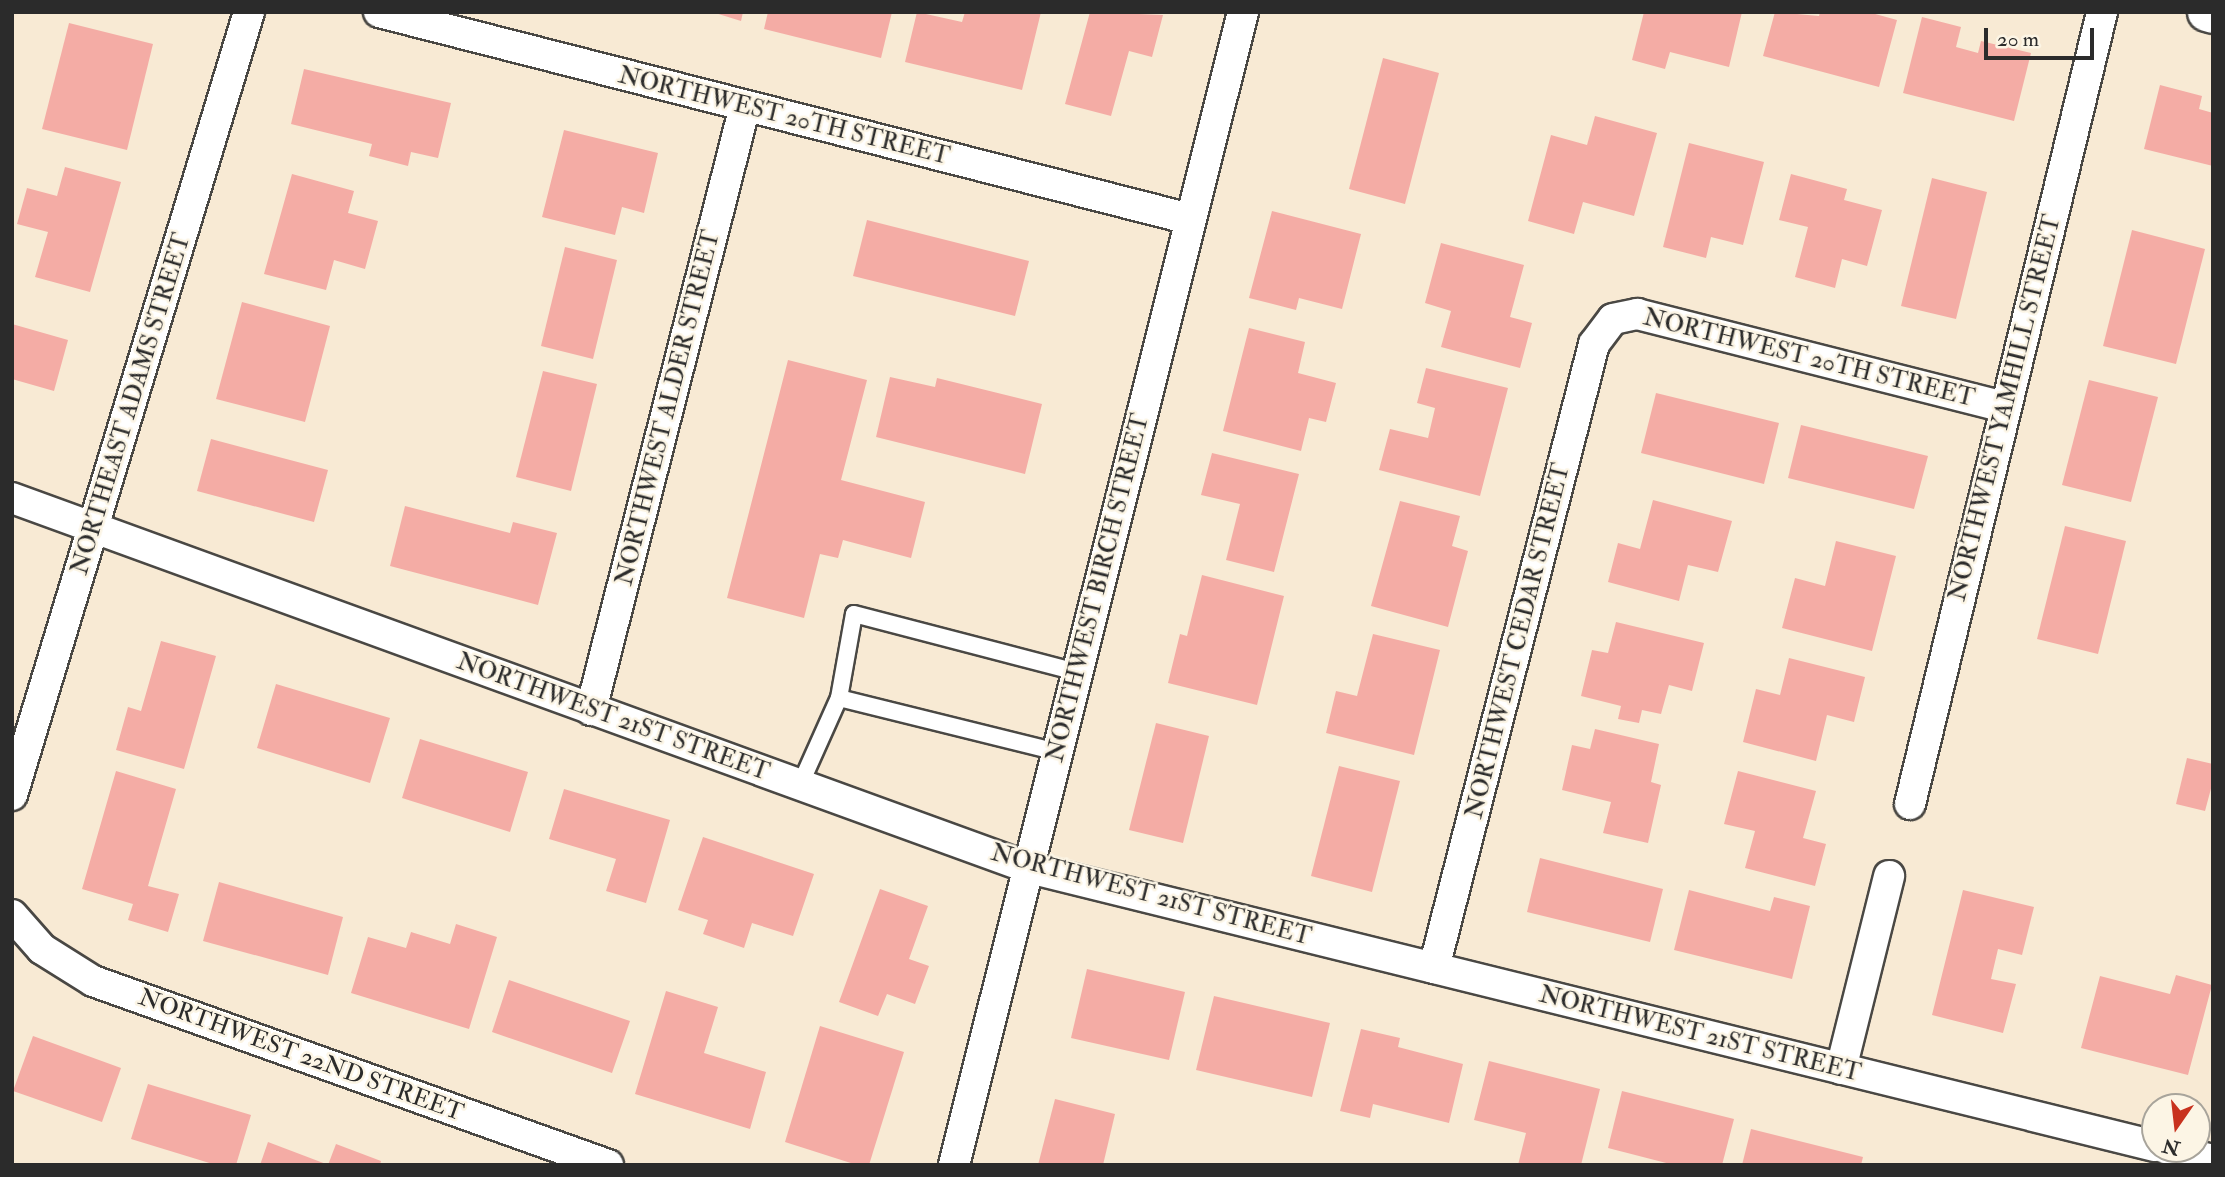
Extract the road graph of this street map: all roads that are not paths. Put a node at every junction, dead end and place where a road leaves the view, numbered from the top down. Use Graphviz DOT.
graph roads {
  1 [pos="248,12"];
  2 [pos="379,12"];
  3 [pos="1243,12"];
  4 [pos="2102,12"];
  5 [pos="2206,12"];
  6 [pos="2213,14"];
  7 [pos="745,106"];
  8 [pos="1190,219"];
  9 [pos="1613,319"];
  10 [pos="2004,407"];
  11 [pos="12,498"];
  12 [pos="94,527"];
  13 [pos="1077,672"];
  14 [pos="839,698"];
  15 [pos="591,710"];
  16 [pos="1057,752"];
  17 [pos="800,785"];
  18 [pos="12,795"];
  19 [pos="1910,804"];
  20 [pos="1029,868"];
  21 [pos="1889,876"];
  22 [pos="12,915"];
  23 [pos="1434,968"];
  24 [pos="1841,1069"];
  25 [pos="2141,1143"];
  26 [pos="608,1165"];
  27 [pos="954,1165"];
  1 -- 12 [label="street, NORTHEAST ADAMS STREET"];
  2 -- 7 [label="street, NORTHWEST 20TH STREET"];
  3 -- 8 [label="street, NORTHWEST BIRCH STREET"];
  4 -- 10 [label="street, NORTHWEST YAMHILL STREET"];
  5 -- 6 [label="street"];
  7 -- 8 [label="street, NORTHWEST 20TH STREET"];
  7 -- 15 [label="street, NORTHWEST ALDER STREET"];
  8 -- 13 [label="street, NORTHWEST BIRCH STREET"];
  9 -- 10 [label="street, NORTHWEST 20TH STREET"];
  9 -- 23 [label="street, NORTHWEST CEDAR STREET"];
  10 -- 19 [label="street, NORTHWEST YAMHILL STREET"];
  11 -- 12 [label="street, NORTHWEST 21ST STREET"];
  12 -- 15 [label="street, NORTHWEST 21ST STREET"];
  12 -- 18 [label="street, NORTHEAST ADAMS STREET"];
  13 -- 14 [label="lane"];
  13 -- 16 [label="street, NORTHWEST BIRCH STREET"];
  14 -- 16 [label="lane"];
  14 -- 17 [label="lane"];
  15 -- 17 [label="street, NORTHWEST 21ST STREET"];
  16 -- 20 [label="street, NORTHWEST BIRCH STREET"];
  17 -- 20 [label="street, NORTHWEST 21ST STREET"];
  20 -- 23 [label="street, NORTHWEST 21ST STREET"];
  20 -- 27 [label="street, NORTHWEST BIRCH STREET"];
  21 -- 24 [label="street"];
  22 -- 26 [label="street, NORTHWEST 22ND STREET"];
  23 -- 24 [label="street, NORTHWEST 21ST STREET"];
  24 -- 25 [label="street, NORTHWEST 21ST STREET"];
}
